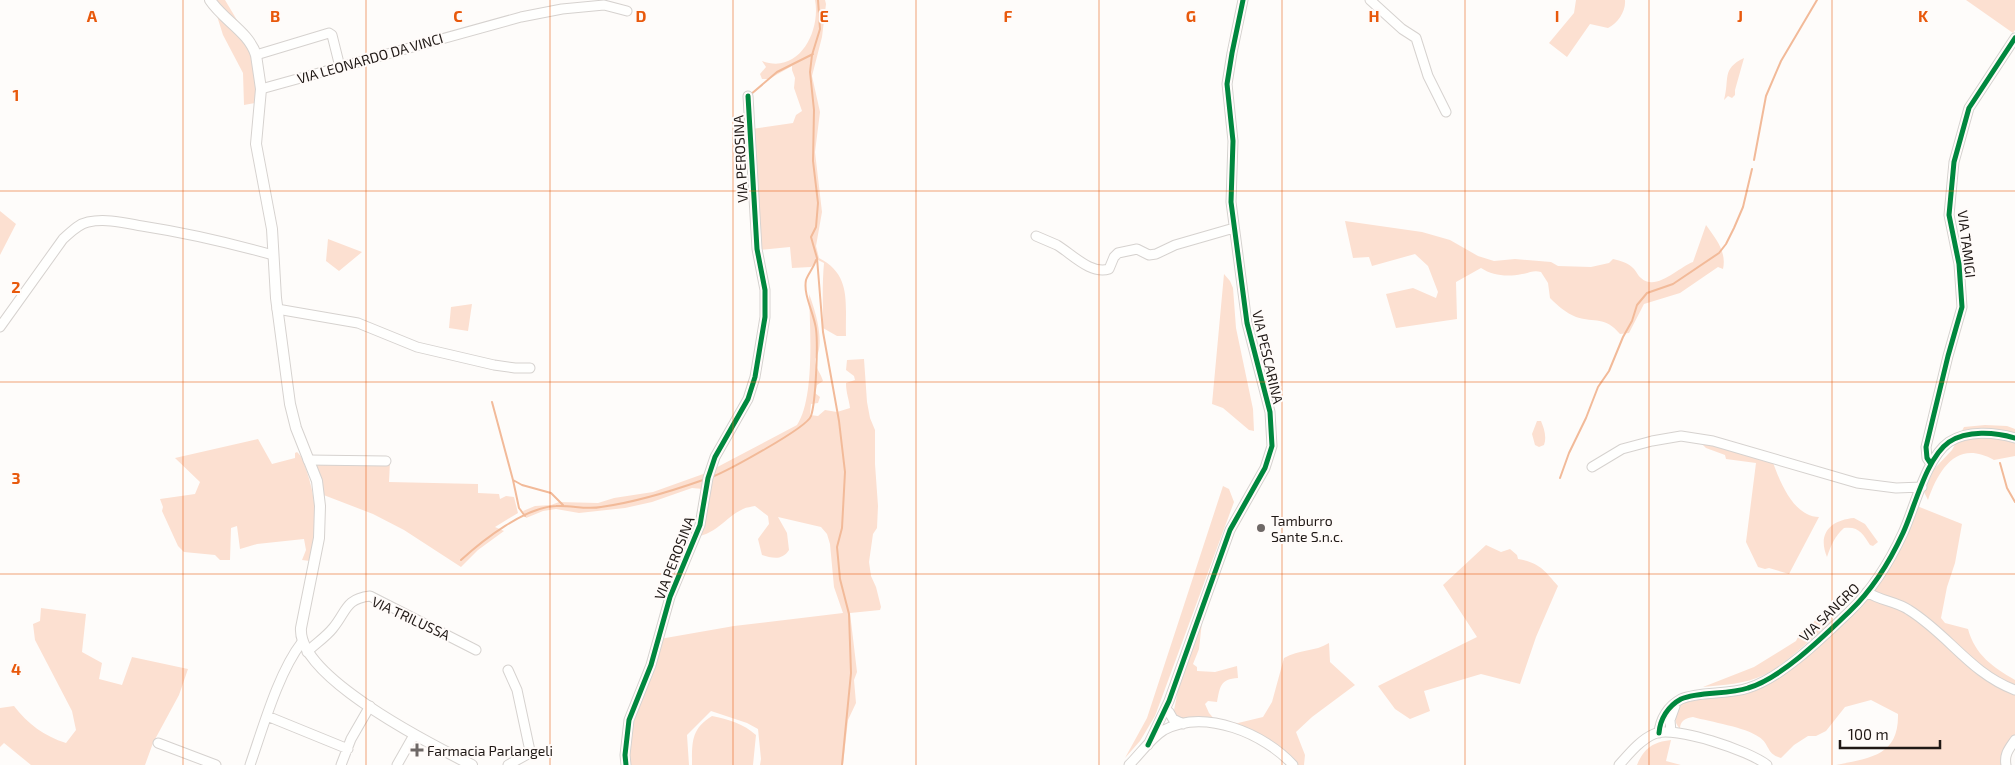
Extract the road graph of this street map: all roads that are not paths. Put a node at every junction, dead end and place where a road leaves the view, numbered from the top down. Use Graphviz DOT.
graph roads {
  1 [pos="210,0"];
  2 [pos="1243,0"];
  3 [pos="1370,0"];
  4 [pos="627,12"];
  5 [pos="2015,38"];
  6 [pos="256,55"];
  7 [pos="340,66"];
  8 [pos="261,89"];
  9 [pos="748,96"];
  10 [pos="1446,112"];
  11 [pos="1234,228"];
  12 [pos="1036,236"];
  13 [pos="274,255"];
  14 [pos="277,309"];
  15 [pos="0,327"];
  16 [pos="530,368"];
  17 [pos="2015,438"];
  18 [pos="308,460"];
  19 [pos="386,461"];
  20 [pos="1931,464"];
  21 [pos="1592,467"];
  22 [pos="1922,487"];
  23 [pos="1867,592"];
  24 [pos="302,642"];
  25 [pos="476,650"];
  26 [pos="307,652"];
  27 [pos="508,670"];
  28 [pos="2015,690"];
  29 [pos="1678,702"];
  30 [pos="370,706"];
  31 [pos="1166,712"];
  32 [pos="267,716"];
  33 [pos="1183,724"];
  34 [pos="1165,730"];
  35 [pos="1671,732"];
  36 [pos="1659,733"];
  37 [pos="414,734"];
  38 [pos="2015,740"];
  39 [pos="158,743"];
  40 [pos="1148,745"];
  41 [pos="348,749"];
  42 [pos="251,763"];
  43 [pos="216,765"];
  44 [pos="260,765"];
  45 [pos="342,765"];
  46 [pos="397,765"];
  47 [pos="472,765"];
  48 [pos="508,765"];
  49 [pos="626,765"];
  50 [pos="1129,765"];
  51 [pos="1293,765"];
  52 [pos="1619,765"];
  53 [pos="1767,765"];
  54 [pos="2006,765"];
  1 -- 6 [label="main road"];
  2 -- 11 [label="street, VIA PESCARINA"];
  3 -- 10 [label="street"];
  4 -- 7 [label="street, VIA LEONARDO DA VINCI"];
  5 -- 20 [label="street, VIA TAMIGI"];
  6 -- 7 [label="street"];
  6 -- 8 [label="main road"];
  7 -- 8 [label="street, VIA LEONARDO DA VINCI"];
  8 -- 13 [label="main road"];
  9 -- 49 [label="street, VIA PEROSINA"];
  11 -- 12 [label="street"];
  11 -- 31 [label="street, VIA PESCARINA"];
  13 -- 14 [label="main road"];
  13 -- 15 [label="street"];
  14 -- 16 [label="street"];
  14 -- 18 [label="main road"];
  17 -- 20 [label="street, VIA SANGRO"];
  18 -- 19 [label="street"];
  18 -- 24 [label="main road"];
  20 -- 22 [label="street, VIA SANGRO"];
  21 -- 22 [label="street"];
  22 -- 23 [label="street, VIA SANGRO"];
  23 -- 28 [label="street"];
  23 -- 29 [label="street, VIA SANGRO"];
  24 -- 26 [label="main road"];
  24 -- 32 [label="street"];
  25 -- 26 [label="street, VIA TRILUSSA"];
  26 -- 30 [label="main road"];
  27 -- 48 [label="street"];
  29 -- 35 [label="street"];
  29 -- 36 [label="street"];
  30 -- 37 [label="main road"];
  30 -- 41 [label="street"];
  31 -- 33 [label="street"];
  31 -- 34 [label="street"];
  31 -- 40 [label="street, VIA PESCARINA"];
  32 -- 41 [label="street"];
  32 -- 42 [label="street"];
  33 -- 34 [label="street"];
  33 -- 51 [label="street"];
  34 -- 40 [label="street"];
  35 -- 36 [label="street"];
  35 -- 53 [label="street"];
  36 -- 52 [label="street"];
  37 -- 46 [label="street"];
  37 -- 47 [label="main road"];
  38 -- 54 [label="street"];
  39 -- 43 [label="street"];
  40 -- 50 [label="street"];
  41 -- 45 [label="street"];
  42 -- 44 [label="street"];
}
